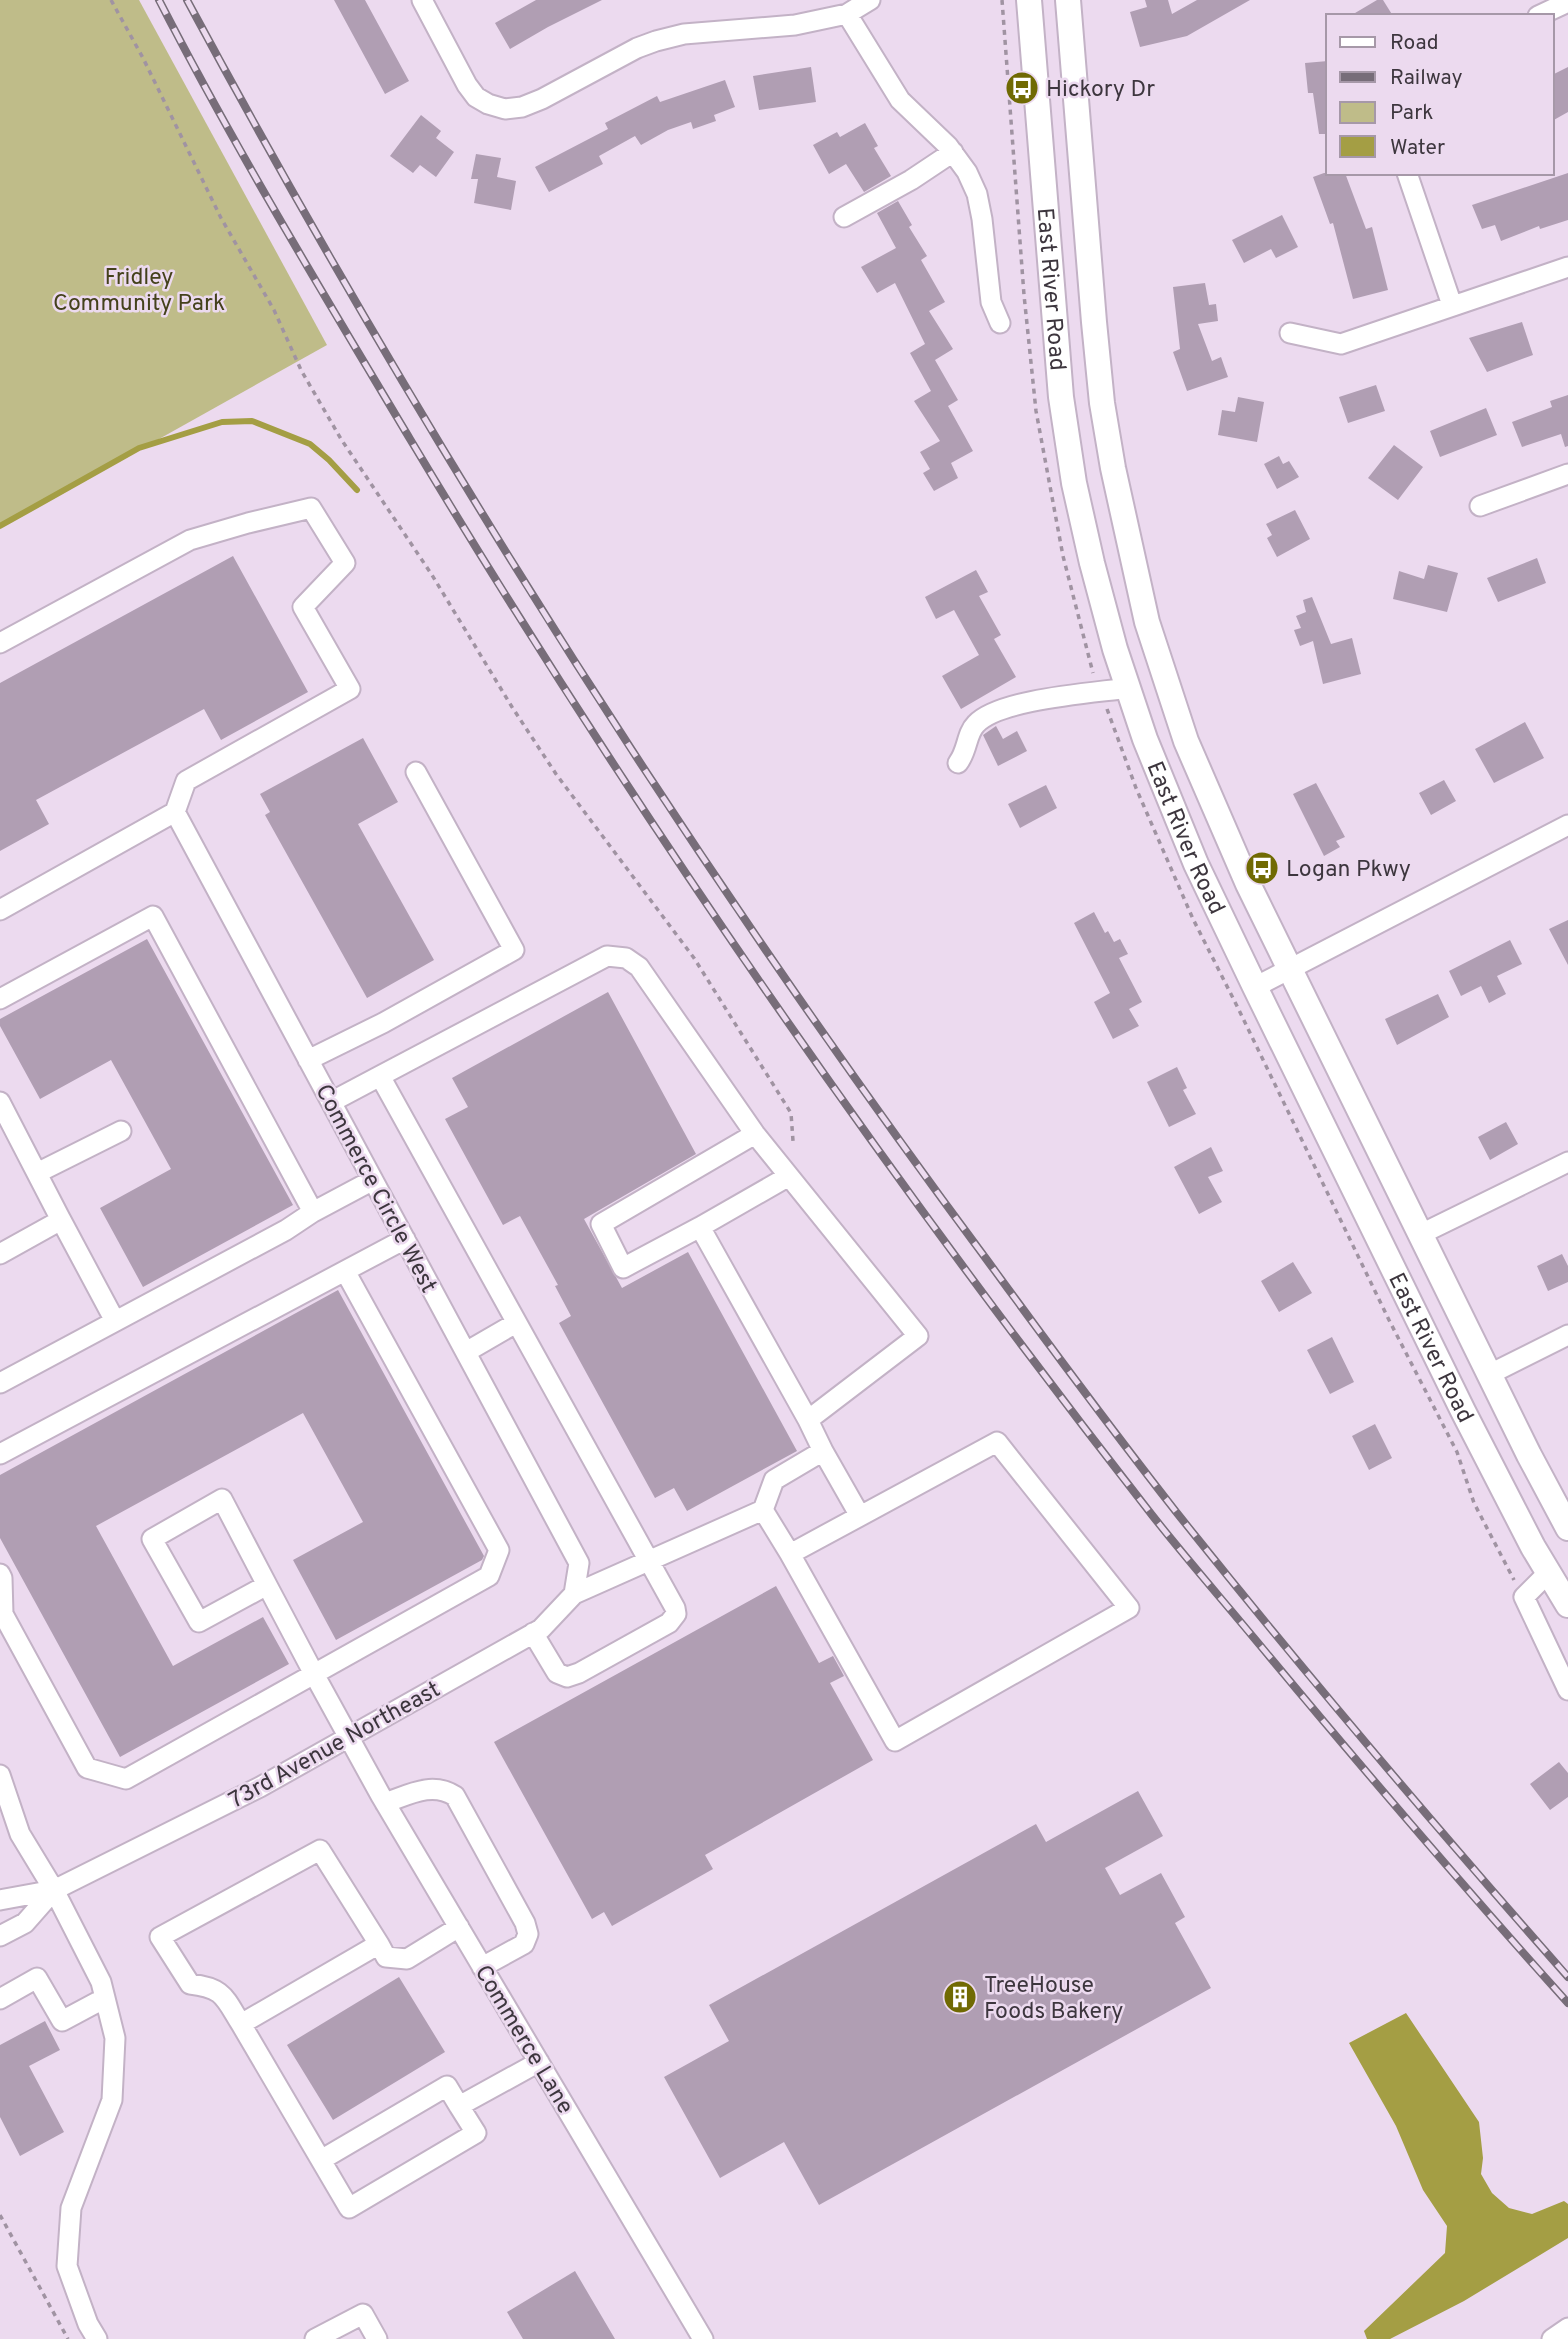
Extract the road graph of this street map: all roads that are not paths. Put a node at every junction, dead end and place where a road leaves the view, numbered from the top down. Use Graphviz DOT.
graph roads {
  1 [pos="422,0"];
  2 [pos="870,0"];
  3 [pos="1029,0"];
  4 [pos="1068,0"];
  5 [pos="1568,2"];
  6 [pos="847,14"];
  7 [pos="1542,14"];
  8 [pos="953,152"];
  9 [pos="1408,175"];
  10 [pos="844,217"];
  11 [pos="1568,267"];
  12 [pos="1452,305"];
  13 [pos="1000,323"];
  14 [pos="1290,333"];
  15 [pos="1568,474"];
  16 [pos="1480,506"];
  17 [pos="0,643"];
  18 [pos="1128,688"];
  19 [pos="958,763"];
  20 [pos="416,772"];
  21 [pos="175,813"];
  22 [pos="1568,825"];
  23 [pos="0,910"];
  24 [pos="1290,969"];
  25 [pos="1255,987"];
  26 [pos="0,999"];
  27 [pos="308,1060"];
  28 [pos="380,1076"];
  29 [pos="0,1102"];
  30 [pos="331,1102"];
  31 [pos="121,1130"];
  32 [pos="755,1134"];
  33 [pos="1568,1162"];
  34 [pos="37,1174"];
  35 [pos="789,1176"];
  36 [pos="373,1180"];
  37 [pos="313,1212"];
  38 [pos="61,1220"];
  39 [pos="700,1227"];
  40 [pos="1420,1234"];
  41 [pos="405,1239"];
  42 [pos="0,1254"];
  43 [pos="345,1271"];
  44 [pos="115,1321"];
  45 [pos="516,1323"];
  46 [pos="1568,1335"];
  47 [pos="466,1352"];
  48 [pos="1490,1374"];
  49 [pos="0,1383"];
  50 [pos="808,1420"];
  51 [pos="823,1451"];
  52 [pos="0,1454"];
  53 [pos="763,1510"];
  54 [pos="860,1516"];
  55 [pos="1568,1528"];
  56 [pos="790,1554"];
  57 [pos="648,1561"];
  58 [pos="1548,1573"];
  59 [pos="0,1574"];
  60 [pos="267,1584"];
  61 [pos="574,1594"];
  62 [pos="1568,1605"];
  63 [pos="533,1633"];
  64 [pos="314,1674"];
  65 [pos="1568,1690"];
  66 [pos="351,1737"];
  67 [pos="0,1775"];
  68 [pos="3,1797"];
  69 [pos="385,1803"];
  70 [pos="54,1890"];
  71 [pos="0,1900"];
  72 [pos="459,1927"];
  73 [pos="0,1936"];
  74 [pos="379,1944"];
  75 [pos="482,1966"];
  76 [pos="105,1998"];
  77 [pos="0,1999"];
  78 [pos="241,2024"];
  79 [pos="539,2062"];
  80 [pos="460,2106"];
  81 [pos="321,2160"];
  82 [pos="1568,2328"];
  83 [pos="97,2339"];
  84 [pos="315,2339"];
  85 [pos="377,2339"];
  86 [pos="703,2339"];
  87 [pos="1552,2339"];
  1 -- 6 [label="street"];
  2 -- 6 [label="street"];
  3 -- 18 [label="main road, East River Road"];
  4 -- 24 [label="main road, East River Road"];
  5 -- 7 [label="street"];
  6 -- 8 [label="street"];
  8 -- 10 [label="street"];
  8 -- 13 [label="street"];
  9 -- 12 [label="street"];
  11 -- 12 [label="street"];
  12 -- 14 [label="street"];
  15 -- 16 [label="street"];
  17 -- 21 [label="street"];
  18 -- 19 [label="street"];
  18 -- 25 [label="main road, East River Road"];
  20 -- 27 [label="street"];
  21 -- 23 [label="street"];
  21 -- 27 [label="street, Commerce Circle West"];
  22 -- 24 [label="street"];
  24 -- 25 [label="street"];
  24 -- 40 [label="main road, East River Road"];
  25 -- 58 [label="main road, East River Road"];
  26 -- 37 [label="street"];
  27 -- 30 [label="street, Commerce Circle West"];
  28 -- 30 [label="street"];
  28 -- 32 [label="street"];
  28 -- 45 [label="street"];
  29 -- 34 [label="street"];
  30 -- 36 [label="street, Commerce Circle West"];
  31 -- 34 [label="street"];
  32 -- 35 [label="street"];
  32 -- 39 [label="street"];
  33 -- 40 [label="street"];
  34 -- 38 [label="street"];
  35 -- 39 [label="street"];
  35 -- 50 [label="street"];
  36 -- 37 [label="street"];
  36 -- 41 [label="street, Commerce Circle West"];
  37 -- 44 [label="street"];
  38 -- 42 [label="street"];
  38 -- 44 [label="street"];
  39 -- 50 [label="street"];
  40 -- 48 [label="main road, East River Road"];
  41 -- 43 [label="street"];
  41 -- 47 [label="street, Commerce Circle West"];
  43 -- 52 [label="street"];
  43 -- 64 [label="street"];
  44 -- 49 [label="street"];
  45 -- 47 [label="street"];
  45 -- 57 [label="street"];
  46 -- 48 [label="street"];
  47 -- 61 [label="street, Commerce Circle West"];
  48 -- 55 [label="main road, East River Road"];
  50 -- 51 [label="street"];
  51 -- 53 [label="street"];
  51 -- 54 [label="street"];
  53 -- 56 [label="street"];
  53 -- 57 [label="street"];
  54 -- 56 [label="street"];
  54 -- 56 [label="street"];
  57 -- 61 [label="street"];
  57 -- 63 [label="street"];
  58 -- 62 [label="main road, East River Road"];
  58 -- 65 [label="street"];
  59 -- 64 [label="street"];
  60 -- 60 [label="street, Commerce Lane"];
  60 -- 64 [label="street, Commerce Lane"];
  61 -- 63 [label="street, 73rd Avenue Northeast"];
  63 -- 66 [label="street, 73rd Avenue Northeast"];
  64 -- 66 [label="street, Commerce Lane"];
  66 -- 69 [label="street, Commerce Lane"];
  66 -- 70 [label="street, 73rd Avenue Northeast"];
  67 -- 68 [label="street"];
  68 -- 70 [label="street"];
  69 -- 72 [label="street, Commerce Lane"];
  69 -- 75 [label="street"];
  70 -- 71 [label="street, 73rd Avenue Northeast"];
  70 -- 73 [label="street, 73rd Avenue Northeast"];
  70 -- 76 [label="street"];
  72 -- 74 [label="street"];
  72 -- 75 [label="street, Commerce Lane"];
  74 -- 78 [label="street"];
  74 -- 78 [label="street"];
  75 -- 79 [label="street, Commerce Lane"];
  76 -- 77 [label="street"];
  76 -- 83 [label="street"];
  78 -- 81 [label="street"];
  79 -- 80 [label="street"];
  79 -- 86 [label="street, Commerce Lane"];
  80 -- 81 [label="street"];
  80 -- 81 [label="street"];
  82 -- 87 [label="street"];
  84 -- 85 [label="street"];
}
